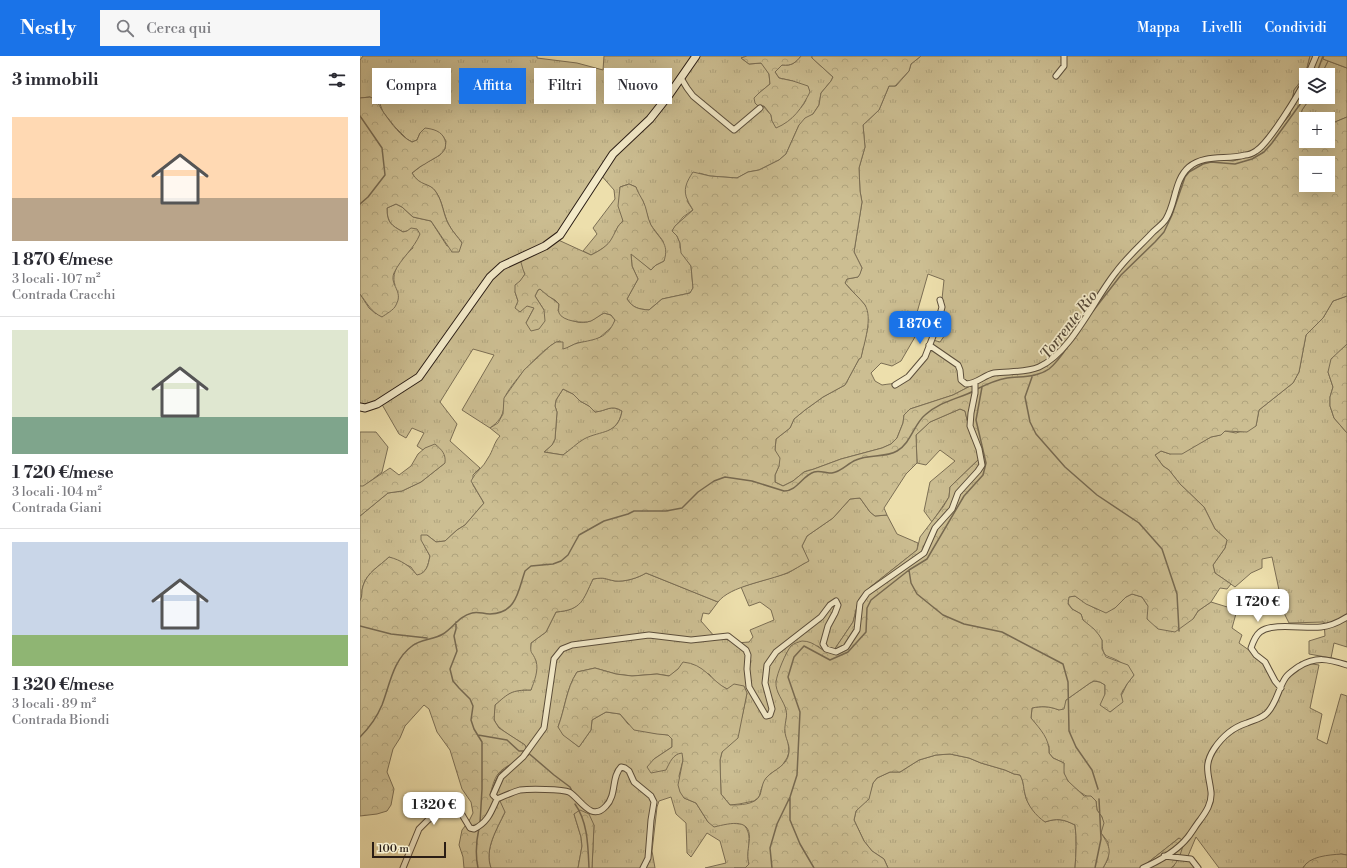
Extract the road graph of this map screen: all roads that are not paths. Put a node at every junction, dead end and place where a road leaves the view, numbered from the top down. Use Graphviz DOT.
graph roads {
  1 [pos="696,56"];
  2 [pos="1064,56"];
  3 [pos="1316,56"];
  4 [pos="1311,68"];
  5 [pos="1056,76"];
  6 [pos="681,78"];
  7 [pos="1299,91"];
  8 [pos="760,108"];
  9 [pos="940,300"];
  10 [pos="929,345"];
  11 [pos="975,384"];
  12 [pos="895,385"];
  13 [pos="360,407"];
  14 [pos="1347,617"];
  15 [pos="1347,665"];
  16 [pos="1281,688"];
  17 [pos="497,799"];
  18 [pos="1164,856"];
  19 [pos="404,868"];
  20 [pos="643,868"];
  21 [pos="1143,868"];
  22 [pos="1198,868"];
  1 -- 6 [label="street"];
  2 -- 5 [label="street"];
  3 -- 4 [label="street"];
  6 -- 8 [label="street"];
  6 -- 13 [label="street"];
  7 -- 11 [label="street"];
  9 -- 10 [label="street"];
  10 -- 11 [label="street"];
  10 -- 12 [label="street"];
  11 -- 17 [label="street"];
  14 -- 16 [label="street"];
  15 -- 16 [label="street"];
  16 -- 18 [label="street"];
  17 -- 19 [label="street"];
  17 -- 20 [label="street"];
  18 -- 21 [label="street"];
  18 -- 22 [label="street"];
}
